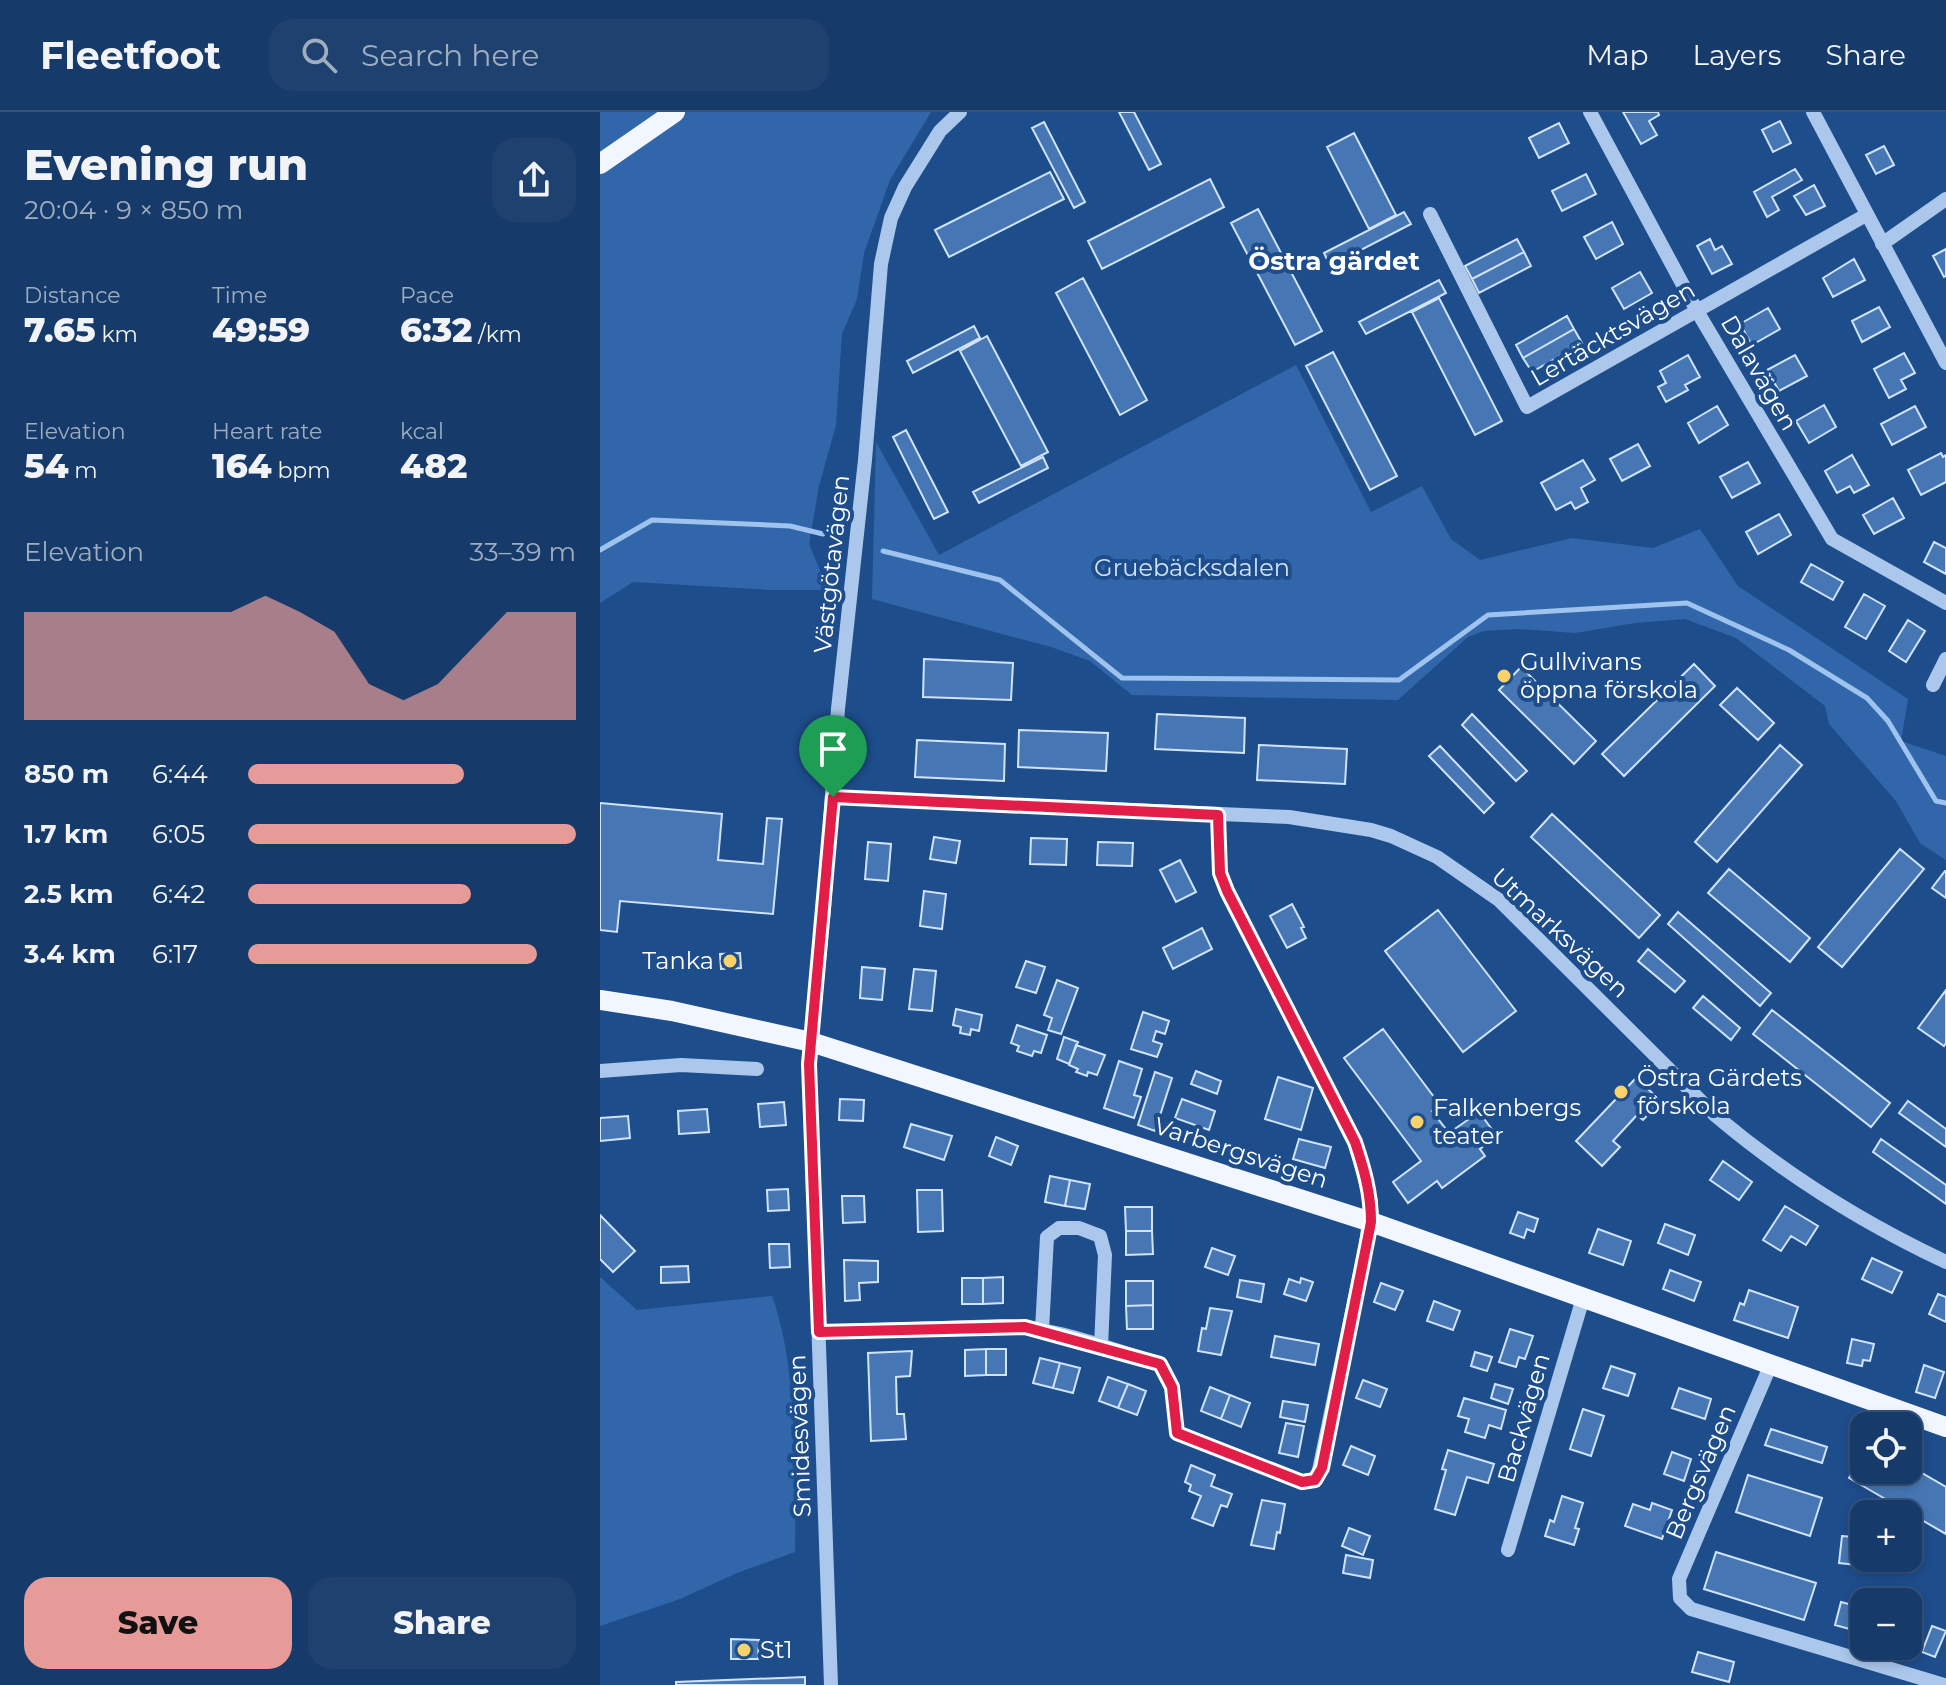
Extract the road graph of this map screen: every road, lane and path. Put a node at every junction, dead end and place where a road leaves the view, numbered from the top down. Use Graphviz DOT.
graph roads {
  1 [pos="675,112"];
  2 [pos="960,112"];
  3 [pos="1590,112"];
  4 [pos="1813,112"];
  5 [pos="600,164"];
  6 [pos="1946,199"];
  7 [pos="1430,214"];
  8 [pos="1866,215"];
  9 [pos="1882,244"];
  10 [pos="1697,311"];
  11 [pos="1946,363"];
  12 [pos="1946,603"];
  13 [pos="1946,659"];
  14 [pos="1933,685"];
  15 [pos="833,797"];
  16 [pos="1218,815"];
  17 [pos="600,1000"];
  18 [pos="811,1042"];
  19 [pos="757,1069"];
  20 [pos="600,1071"];
  21 [pos="1371,1222"];
  22 [pos="1946,1262"];
  23 [pos="1583,1298"];
  24 [pos="1042,1330"];
  25 [pos="819,1332"];
  26 [pos="1101,1347"];
  27 [pos="1771,1364"];
  28 [pos="1946,1427"];
  29 [pos="1508,1550"];
  30 [pos="831,1685"];
  31 [pos="1944,1685"];
  1 -- 5 [label="main road"];
  2 -- 15 [label="street, Västgötavägen"];
  3 -- 10 [label="street, Dalavägen"];
  4 -- 8 [label="street"];
  6 -- 9 [label="street"];
  7 -- 10 [label="street, Lertäcktsvägen"];
  8 -- 9 [label="street"];
  8 -- 10 [label="street, Lertäcktsvägen"];
  9 -- 11 [label="street"];
  10 -- 12 [label="street, Dalavägen"];
  13 -- 14 [label="street"];
  15 -- 16 [label="street, Utmarksvägen"];
  15 -- 18 [label="street, Västgötavägen"];
  16 -- 21 [label="street"];
  16 -- 22 [label="street, Utmarksvägen"];
  17 -- 18 [label="main road, Varbergsvägen"];
  18 -- 21 [label="main road, Varbergsvägen"];
  18 -- 25 [label="street, Smidesvägen"];
  19 -- 20 [label="street"];
  21 -- 23 [label="main road, Varbergsvägen"];
  21 -- 26 [label="street"];
  23 -- 27 [label="main road, Varbergsvägen"];
  23 -- 29 [label="street, Backvägen"];
  24 -- 25 [label="street"];
  24 -- 26 [label="street"];
  24 -- 26 [label="street"];
  25 -- 30 [label="street, Smidesvägen"];
  27 -- 28 [label="main road, Varbergsvägen"];
  27 -- 31 [label="street, Bergsvägen"];
}
